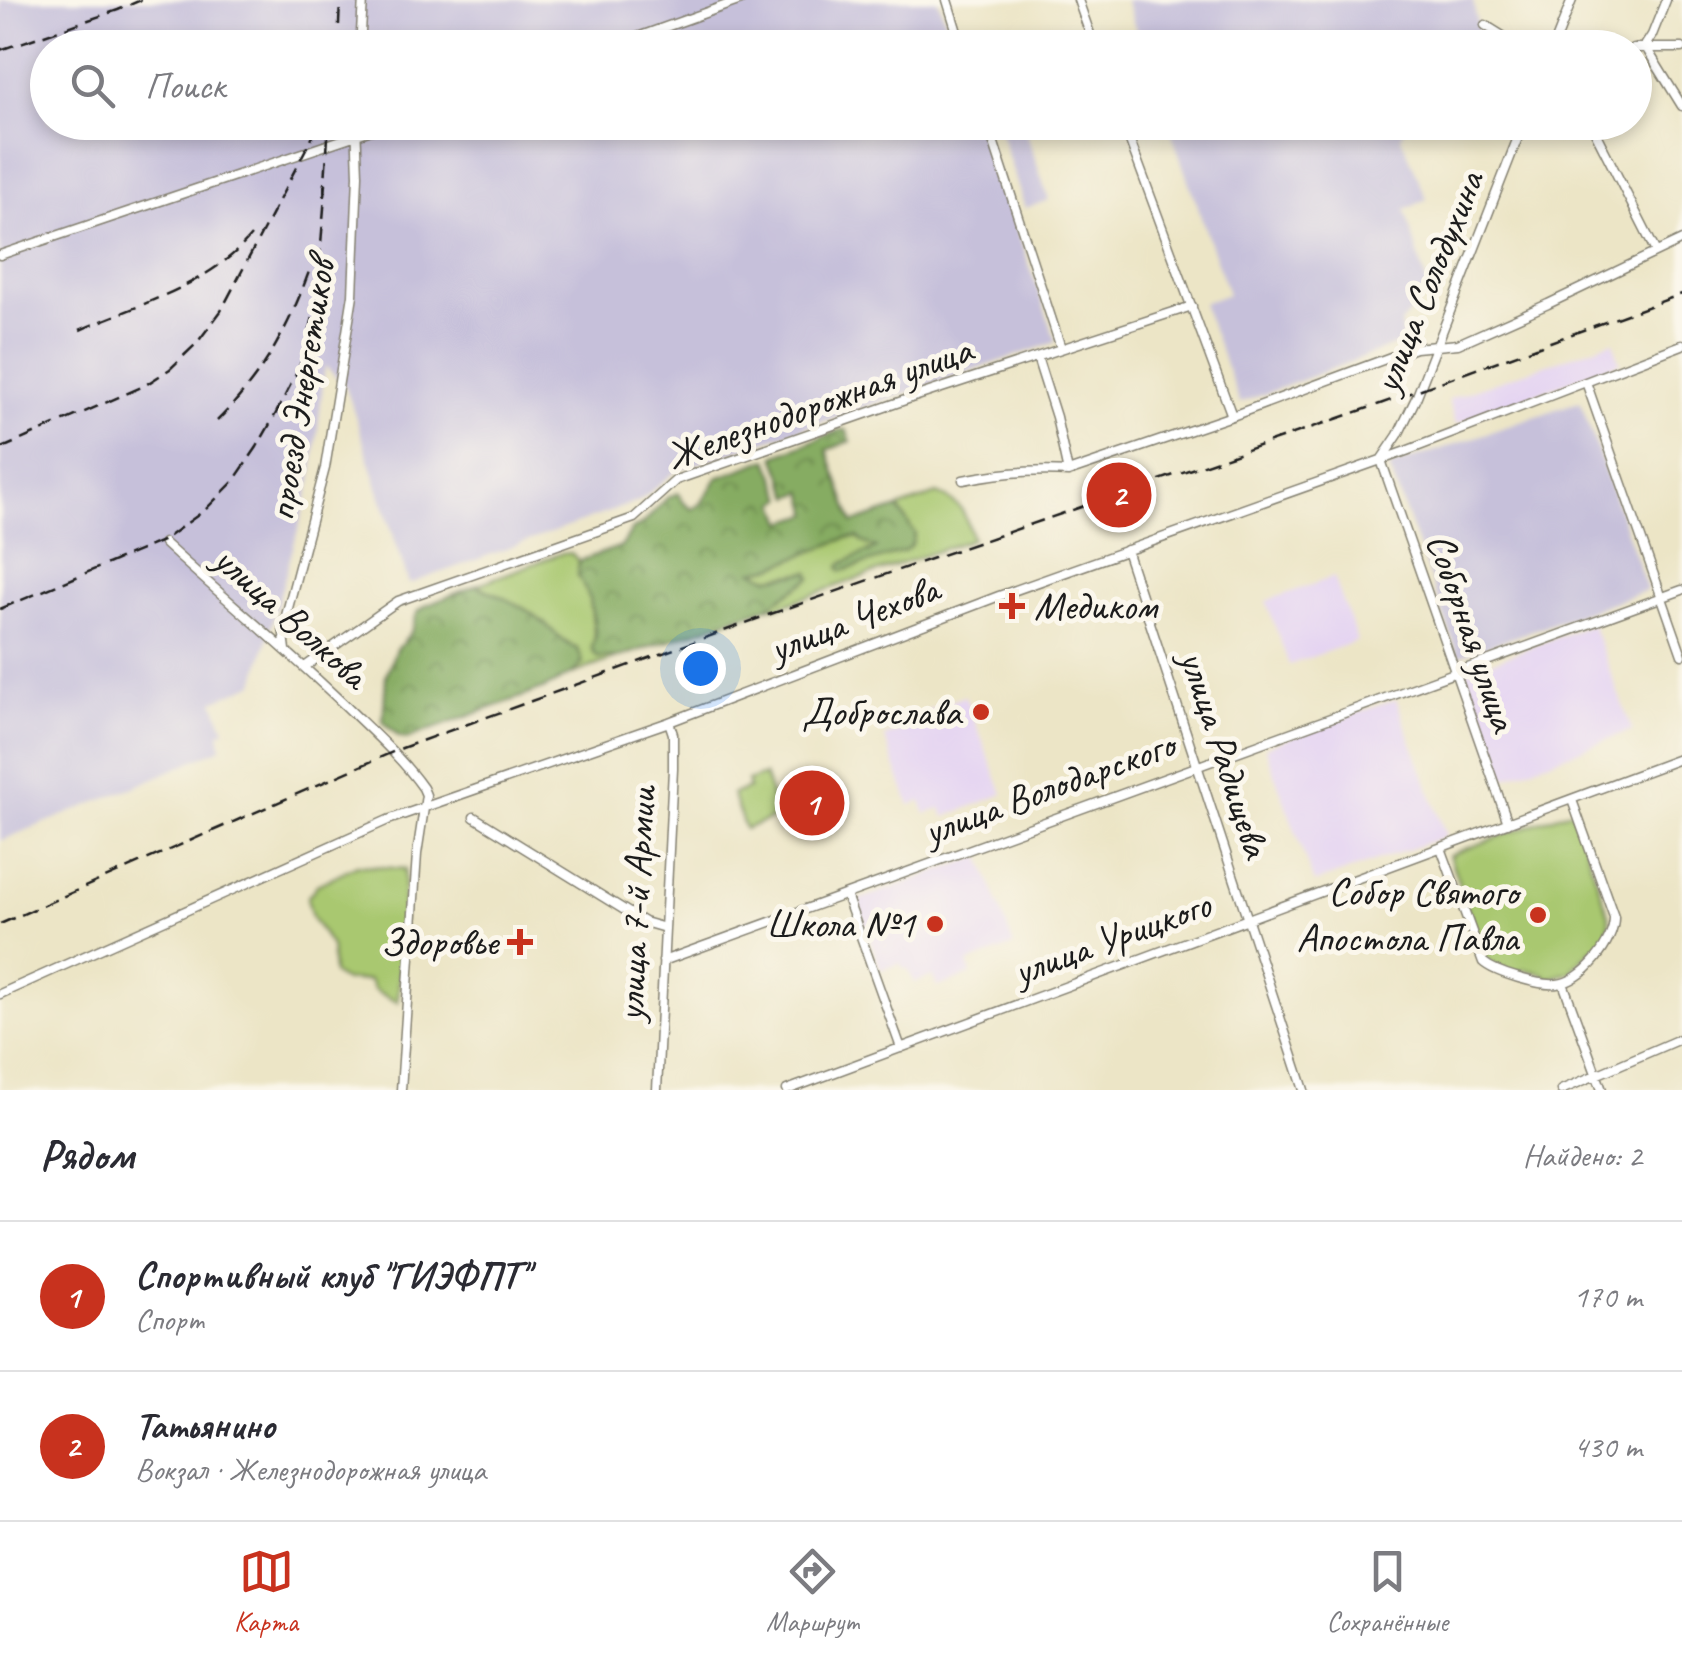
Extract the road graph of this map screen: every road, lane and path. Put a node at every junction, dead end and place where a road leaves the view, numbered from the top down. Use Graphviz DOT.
graph roads {
  1 [pos="363,0"];
  2 [pos="742,0"];
  3 [pos="948,0"];
  4 [pos="1078,0"];
  5 [pos="1572,0"];
  6 [pos="1666,0"];
  7 [pos="1486,25"];
  8 [pos="361,30"];
  9 [pos="658,30"];
  10 [pos="957,30"];
  11 [pos="1089,30"];
  12 [pos="1494,30"];
  13 [pos="1561,30"];
  14 [pos="1652,35"];
  15 [pos="1652,46"];
  16 [pos="1682,48"];
  17 [pos="1652,57"];
  18 [pos="1682,106"];
  19 [pos="343,140"];
  20 [pos="355,140"];
  21 [pos="993,140"];
  22 [pos="1130,140"];
  23 [pos="1517,140"];
  24 [pos="1599,140"];
  25 [pos="1682,240"];
  26 [pos="1656,252"];
  27 [pos="0,255"];
  28 [pos="1192,306"];
  29 [pos="1436,345"];
  30 [pos="1682,345"];
  31 [pos="1061,348"];
  32 [pos="1037,357"];
  33 [pos="1586,382"];
  34 [pos="1232,416"];
  35 [pos="1398,435"];
  36 [pos="1406,451"];
  37 [pos="1381,460"];
  38 [pos="1068,472"];
  39 [pos="963,480"];
  40 [pos="164,543"];
  41 [pos="1126,550"];
  42 [pos="1682,590"];
  43 [pos="1662,598"];
  44 [pos="286,650"];
  45 [pos="1682,654"];
  46 [pos="306,666"];
  47 [pos="1455,673"];
  48 [pos="669,722"];
  49 [pos="1682,758"];
  50 [pos="1197,765"];
  51 [pos="1572,800"];
  52 [pos="424,807"];
  53 [pos="474,816"];
  54 [pos="1508,824"];
  55 [pos="1441,848"];
  56 [pos="846,894"];
  57 [pos="1248,920"];
  58 [pos="664,928"];
  59 [pos="664,961"];
  60 [pos="1562,983"];
  61 [pos="0,994"];
  62 [pos="1682,1038"];
  63 [pos="901,1048"];
  64 [pos="1596,1074"];
  65 [pos="401,1090"];
  66 [pos="657,1090"];
  67 [pos="787,1090"];
  68 [pos="1304,1090"];
  69 [pos="1561,1090"];
  70 [pos="1602,1090"];
  1 -- 8 [label="street"];
  2 -- 9 [label="street"];
  3 -- 10 [label="street"];
  4 -- 11 [label="street"];
  5 -- 13 [label="street"];
  6 -- 14 [label="street"];
  7 -- 12 [label="street"];
  15 -- 16 [label="street"];
  17 -- 18 [label="street"];
  19 -- 27 [label="street"];
  20 -- 44 [label="street, проезд Энергетиков"];
  21 -- 31 [label="street"];
  22 -- 28 [label="street"];
  23 -- 29 [label="street, улица Солодухина"];
  24 -- 26 [label="street"];
  25 -- 26 [label="street"];
  26 -- 29 [label="street"];
  28 -- 31 [label="street"];
  28 -- 34 [label="street"];
  29 -- 34 [label="street"];
  29 -- 35 [label="street, улица Солодухина"];
  30 -- 33 [label="street, улица Чехова"];
  31 -- 32 [label="street"];
  32 -- 38 [label="street, Железнодорожная улица"];
  32 -- 46 [label="street, Железнодорожная улица"];
  33 -- 36 [label="street, улица Чехова"];
  33 -- 43 [label="street"];
  34 -- 38 [label="street"];
  35 -- 36 [label="street"];
  35 -- 37 [label="street, улица Солодухина"];
  36 -- 37 [label="street, улица Чехова"];
  37 -- 41 [label="street, улица Чехова"];
  37 -- 47 [label="street, Соборная улица"];
  38 -- 39 [label="street"];
  40 -- 44 [label="street, улица Волкова"];
  41 -- 48 [label="street, улица Чехова"];
  41 -- 50 [label="street, улица Радищева"];
  42 -- 43 [label="street, улица Володарского"];
  43 -- 45 [label="street"];
  43 -- 47 [label="street, улица Володарского"];
  44 -- 46 [label="street, улица Волкова"];
  46 -- 52 [label="street, улица Волкова"];
  47 -- 50 [label="street, улица Володарского"];
  47 -- 54 [label="street, Соборная улица"];
  48 -- 52 [label="street, улица Чехова"];
  48 -- 58 [label="street, улица 7-й Армии"];
  49 -- 51 [label="street, улица Урицкого"];
  50 -- 56 [label="street, улица Володарского"];
  50 -- 57 [label="street, улица Радищева"];
  51 -- 54 [label="street, улица Урицкого"];
  51 -- 60 [label="street"];
  52 -- 61 [label="street, улица Чехова"];
  52 -- 65 [label="street"];
  53 -- 58 [label="street"];
  54 -- 55 [label="street, улица Урицкого"];
  55 -- 57 [label="street, улица Урицкого"];
  55 -- 60 [label="street"];
  56 -- 59 [label="street, улица Володарского"];
  56 -- 63 [label="street"];
  57 -- 63 [label="street, улица Урицкого"];
  57 -- 68 [label="street, улица Радищева"];
  58 -- 59 [label="street, улица 7-й Армии"];
  59 -- 66 [label="street, улица 7-й Армии"];
  60 -- 64 [label="street"];
  62 -- 64 [label="street"];
  63 -- 67 [label="street, улица Урицкого"];
  64 -- 69 [label="street"];
  64 -- 70 [label="street"];
}
